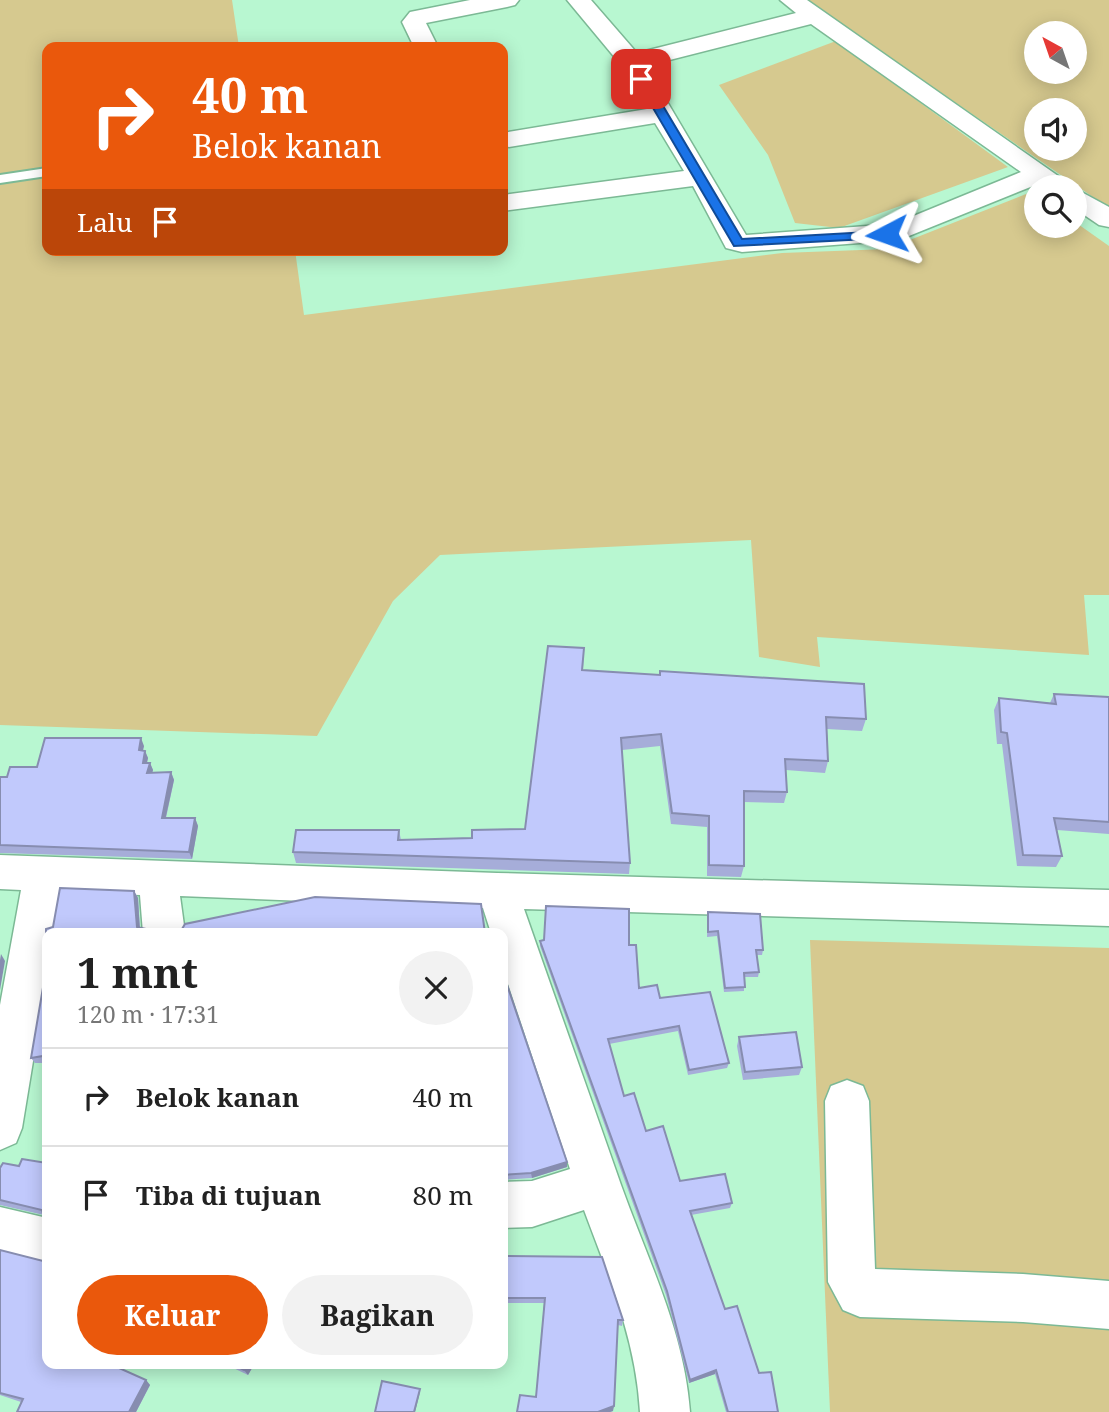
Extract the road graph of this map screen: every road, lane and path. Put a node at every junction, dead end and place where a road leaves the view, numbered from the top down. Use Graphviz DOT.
graph roads {
  1 [pos="507,0"];
  2 [pos="579,0"];
  3 [pos="792,0"];
  4 [pos="816,15"];
  5 [pos="424,42"];
  6 [pos="631,62"];
  7 [pos="663,114"];
  8 [pos="509,139"];
  9 [pos="42,173"];
  10 [pos="1044,175"];
  11 [pos="701,177"];
  12 [pos="0,179"];
  13 [pos="1024,189"];
  14 [pos="508,202"];
  15 [pos="1087,205"];
  16 [pos="1109,219"];
  17 [pos="0,872"];
  18 [pos="44,873"];
  19 [pos="158,876"];
  20 [pos="497,891"];
  21 [pos="1109,908"];
  22 [pos="163,928"];
  23 [pos="847,1101"];
  24 [pos="0,1129"];
  25 [pos="598,1183"];
  26 [pos="508,1205"];
  27 [pos="0,1230"];
  28 [pos="42,1240"];
  29 [pos="1109,1305"];
  30 [pos="665,1412"];
  1 -- 5 [label="street"];
  2 -- 6 [label="street"];
  3 -- 4 [label="street"];
  4 -- 6 [label="street"];
  4 -- 10 [label="street"];
  6 -- 7 [label="street"];
  7 -- 8 [label="street"];
  7 -- 11 [label="street"];
  9 -- 12 [label="lane"];
  11 -- 13 [label="street"];
  11 -- 14 [label="street"];
  15 -- 16 [label="street"];
  17 -- 18 [label="street"];
  18 -- 19 [label="street"];
  18 -- 24 [label="street"];
  19 -- 20 [label="street"];
  19 -- 22 [label="street"];
  20 -- 21 [label="street"];
  20 -- 25 [label="street"];
  23 -- 29 [label="street"];
  25 -- 26 [label="street"];
  25 -- 30 [label="street"];
  27 -- 28 [label="street"];
}
